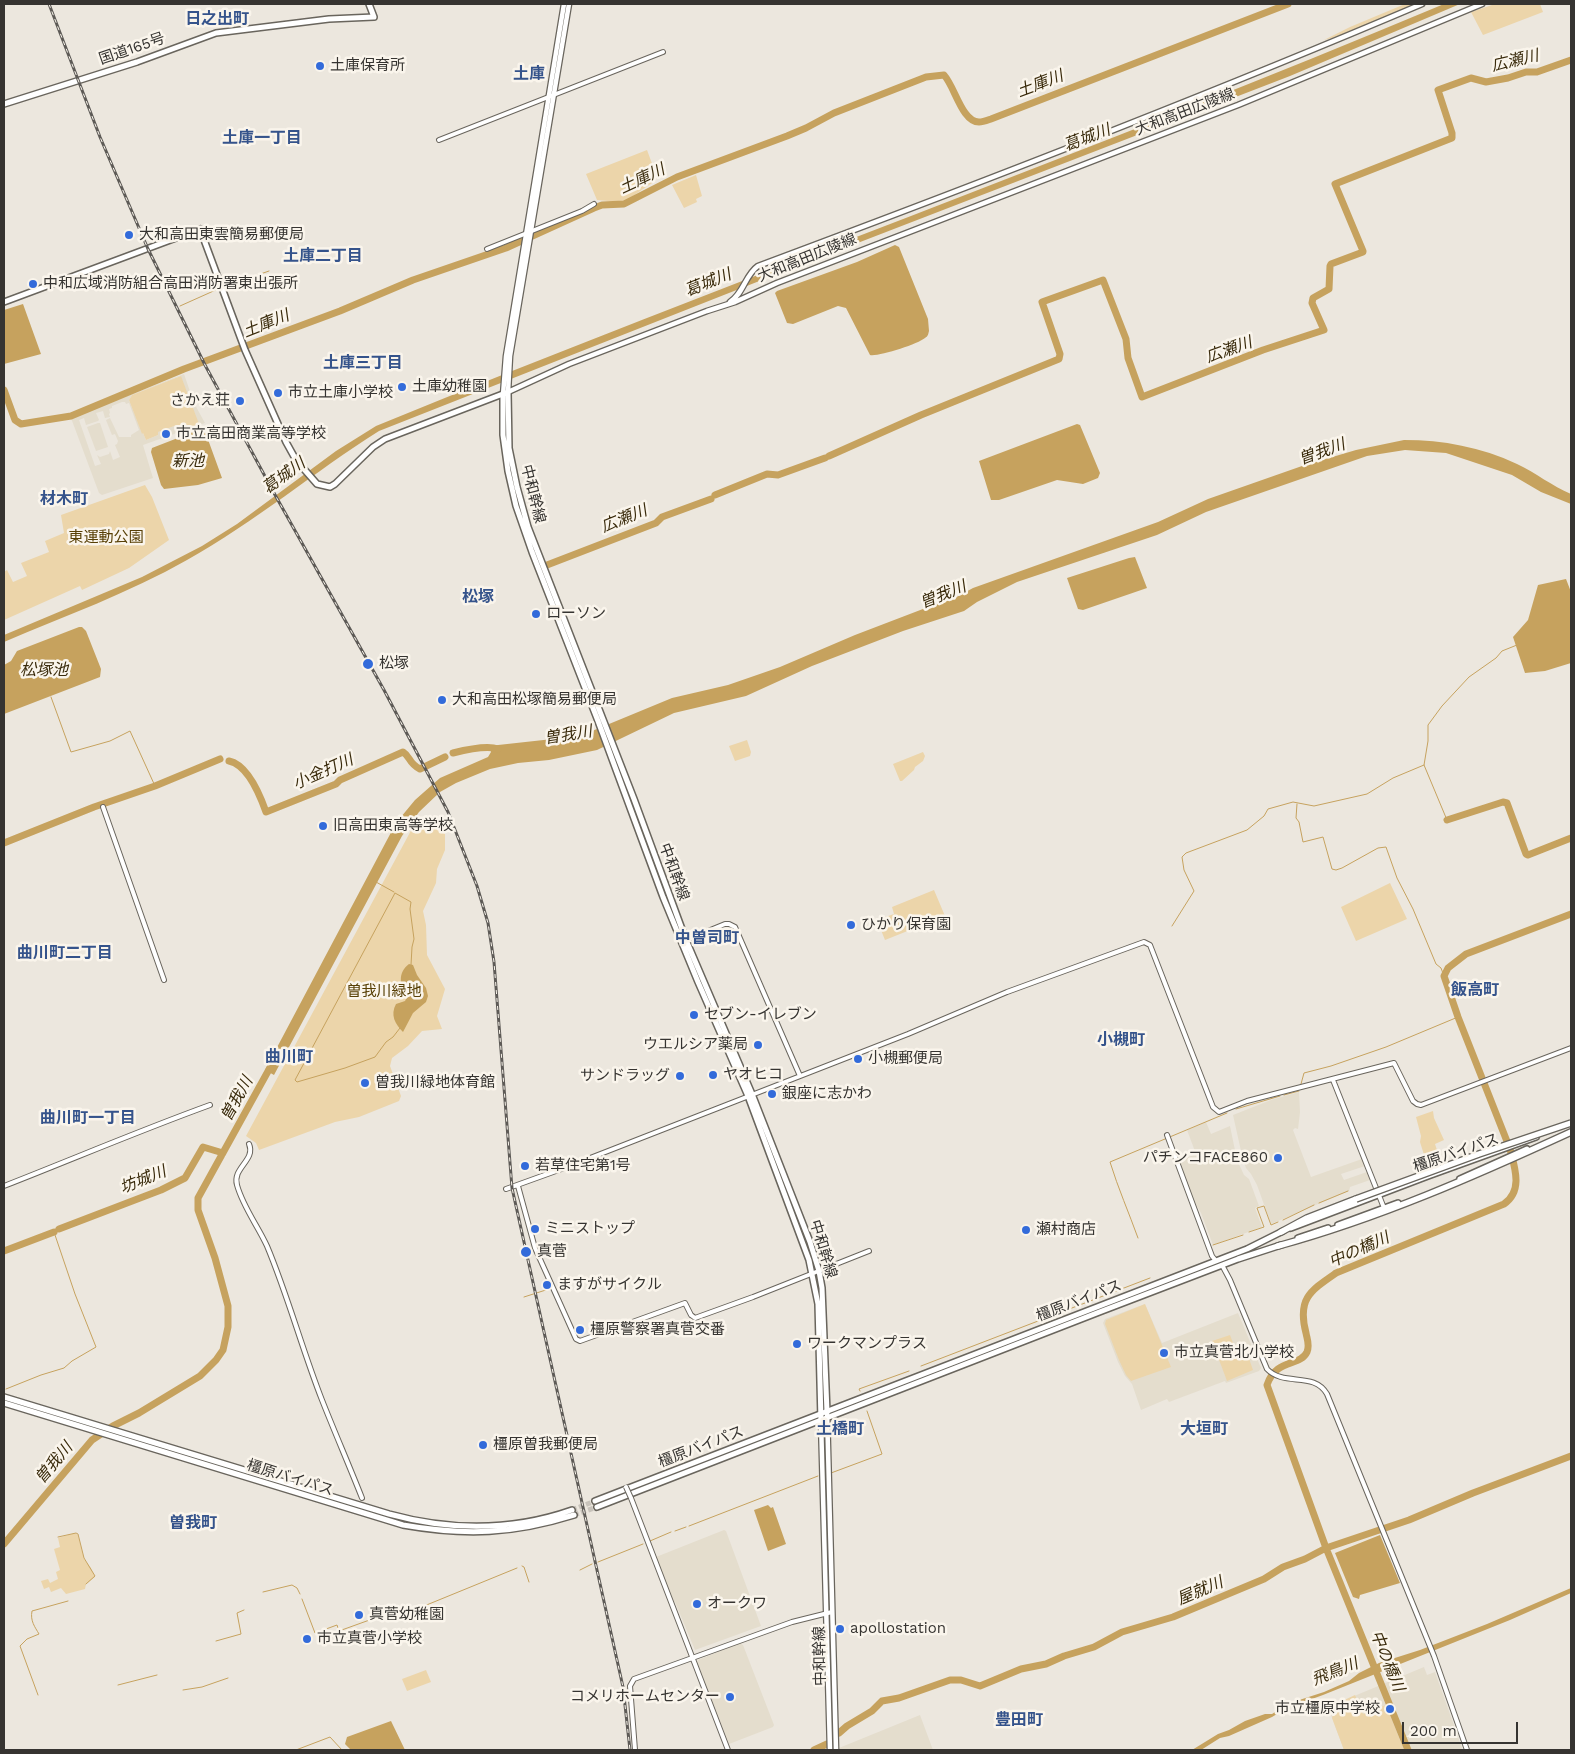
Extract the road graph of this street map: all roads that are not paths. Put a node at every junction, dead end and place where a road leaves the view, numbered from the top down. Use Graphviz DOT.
graph roads {
  1 [pos="369,4"];
  2 [pos="564,4"];
  3 [pos="569,4"];
  4 [pos="1422,4"];
  5 [pos="1482,4"];
  6 [pos="663,52"];
  7 [pos="555,96"];
  8 [pos="548,98"];
  9 [pos="4,104"];
  10 [pos="439,140"];
  11 [pos="594,204"];
  12 [pos="528,234"];
  13 [pos="488,249"];
  14 [pos="4,302"];
  15 [pos="727,304"];
  16 [pos="507,366"];
  17 [pos="506,393"];
  18 [pos="615,759"];
  19 [pos="103,807"];
  20 [pos="686,940"];
  21 [pos="164,980"];
  22 [pos="1571,1048"];
  23 [pos="800,1076"];
  24 [pos="1333,1080"];
  25 [pos="750,1095"];
  26 [pos="210,1105"];
  27 [pos="1571,1123"];
  28 [pos="1571,1132"];
  29 [pos="1167,1134"];
  30 [pos="249,1144"];
  31 [pos="4,1186"];
  32 [pos="518,1186"];
  33 [pos="506,1189"];
  34 [pos="1378,1194"];
  35 [pos="1384,1208"];
  36 [pos="1281,1232"];
  37 [pos="1278,1246"];
  38 [pos="869,1251"];
  39 [pos="1216,1261"];
  40 [pos="1223,1265"];
  41 [pos="819,1270"];
  42 [pos="813,1273"];
  43 [pos="4,1397"];
  44 [pos="4,1403"];
  45 [pos="824,1413"];
  46 [pos="58,1416"];
  47 [pos="824,1420"];
  48 [pos="626,1487"];
  49 [pos="362,1498"];
  50 [pos="573,1513"];
  51 [pos="829,1612"];
  52 [pos="692,1658"];
  53 [pos="635,1750"];
  54 [pos="728,1750"];
  55 [pos="830,1750"];
  56 [pos="836,1750"];
  57 [pos="1467,1750"];
  1 -- 9 [label="main road, 国道165号"];
  2 -- 8 [label="main road, 中和幹線"];
  3 -- 7 [label="main road, 中和幹線"];
  4 -- 15 [label="main road, 大和高田広陵線"];
  5 -- 15 [label="main road, 大和高田広陵線"];
  6 -- 7 [label="street"];
  7 -- 8 [label="street"];
  7 -- 12 [label="main road, 中和幹線"];
  8 -- 10 [label="street"];
  8 -- 12 [label="main road, 中和幹線"];
  11 -- 12 [label="street"];
  12 -- 13 [label="street"];
  12 -- 16 [label="main road, 中和幹線"];
  12 -- 16 [label="main road, 中和幹線"];
  14 -- 17 [label="main road"];
  15 -- 17 [label="main road, 大和高田広陵線"];
  16 -- 17 [label="main road, 中和幹線"];
  17 -- 18 [label="main road, 中和幹線"];
  18 -- 20 [label="main road, 中和幹線"];
  18 -- 25 [label="main road, 中和幹線"];
  19 -- 21 [label="street"];
  20 -- 23 [label="street"];
  20 -- 25 [label="main road, 中和幹線"];
  22 -- 24 [label="street"];
  23 -- 24 [label="street"];
  23 -- 25 [label="street"];
  24 -- 34 [label="street"];
  25 -- 32 [label="street"];
  25 -- 41 [label="main road, 中和幹線"];
  25 -- 42 [label="main road, 中和幹線"];
  26 -- 31 [label="street"];
  27 -- 34 [label="main road, 橿原バイパス, bridge"];
  27 -- 36 [label="highway, bridge"];
  28 -- 35 [label="main road, 橿原バイパス"];
  28 -- 37 [label="highway"];
  29 -- 39 [label="street"];
  30 -- 49 [label="street"];
  32 -- 33 [label="street"];
  32 -- 42 [label="street"];
  34 -- 35 [label="street"];
  34 -- 36 [label="main road, 橿原バイパス"];
  35 -- 37 [label="main road, 橿原バイパス"];
  36 -- 39 [label="main road, 橿原バイパス"];
  37 -- 40 [label="main road, 橿原バイパス"];
  38 -- 41 [label="street"];
  39 -- 40 [label="street"];
  39 -- 45 [label="main road, 橿原バイパス"];
  40 -- 47 [label="main road, 橿原バイパス"];
  40 -- 57 [label="street"];
  41 -- 42 [label="street"];
  41 -- 45 [label="main road, 中和幹線"];
  42 -- 45 [label="main road, 中和幹線"];
  43 -- 46 [label="main road, 橿原バイパス"];
  44 -- 46 [label="main road, 橿原バイパス"];
  45 -- 47 [label="main road, 中和幹線"];
  45 -- 47 [label="main road, 橿原バイパス"];
  46 -- 50 [label="main road, 橿原バイパス"];
  47 -- 51 [label="main road, 中和幹線"];
  48 -- 52 [label="street, bridge"];
  51 -- 52 [label="street"];
  51 -- 55 [label="main road, 中和幹線"];
  51 -- 56 [label="main road, 中和幹線"];
  52 -- 53 [label="street"];
  52 -- 54 [label="street"];
}
